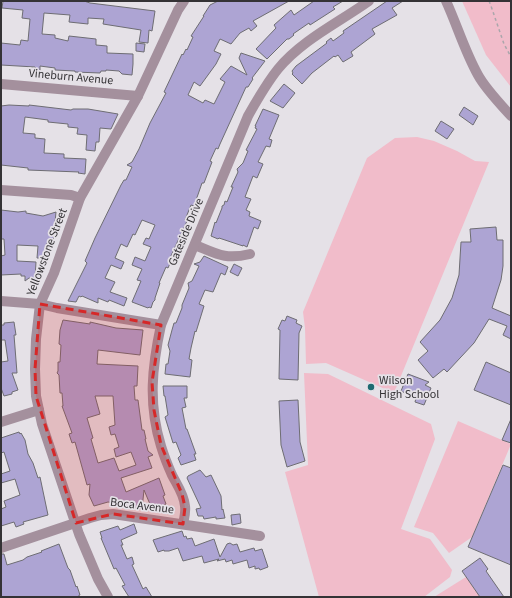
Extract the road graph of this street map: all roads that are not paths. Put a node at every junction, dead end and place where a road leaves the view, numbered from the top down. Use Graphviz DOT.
graph roads {
  1 [pos="184,1"];
  2 [pos="369,1"];
  3 [pos="446,1"];
  4 [pos="1,84"];
  5 [pos="138,96"];
  6 [pos="511,116"];
  7 [pos="1,190"];
  8 [pos="80,198"];
  9 [pos="195,245"];
  10 [pos="250,254"];
  11 [pos="1,301"];
  12 [pos="40,304"];
  13 [pos="161,325"];
  14 [pos="39,410"];
  15 [pos="1,422"];
  16 [pos="76,523"];
  17 [pos="183,524"];
  18 [pos="260,536"];
  19 [pos="1,548"];
  20 [pos="108,597"];
  1 -- 5 [label="street, Yellowstone Street"];
  2 -- 9 [label="street, Gateside Drive"];
  3 -- 6 [label="street"];
  4 -- 5 [label="street, Vineburn Avenue"];
  5 -- 8 [label="street, Yellowstone Street"];
  7 -- 8 [label="street"];
  8 -- 12 [label="street, Yellowstone Street"];
  9 -- 10 [label="street"];
  9 -- 13 [label="street, Gateside Drive"];
  11 -- 12 [label="street"];
  12 -- 13 [label="street"];
  12 -- 14 [label="street, Yellowstone Street"];
  13 -- 17 [label="street, Gateside Drive"];
  14 -- 15 [label="street"];
  14 -- 16 [label="street, Yellowstone Street"];
  16 -- 17 [label="street, Boca Avenue"];
  16 -- 19 [label="street, Boca Avenue"];
  16 -- 20 [label="street, Yellowstone Street"];
  17 -- 18 [label="street, Boca Avenue"];
}
